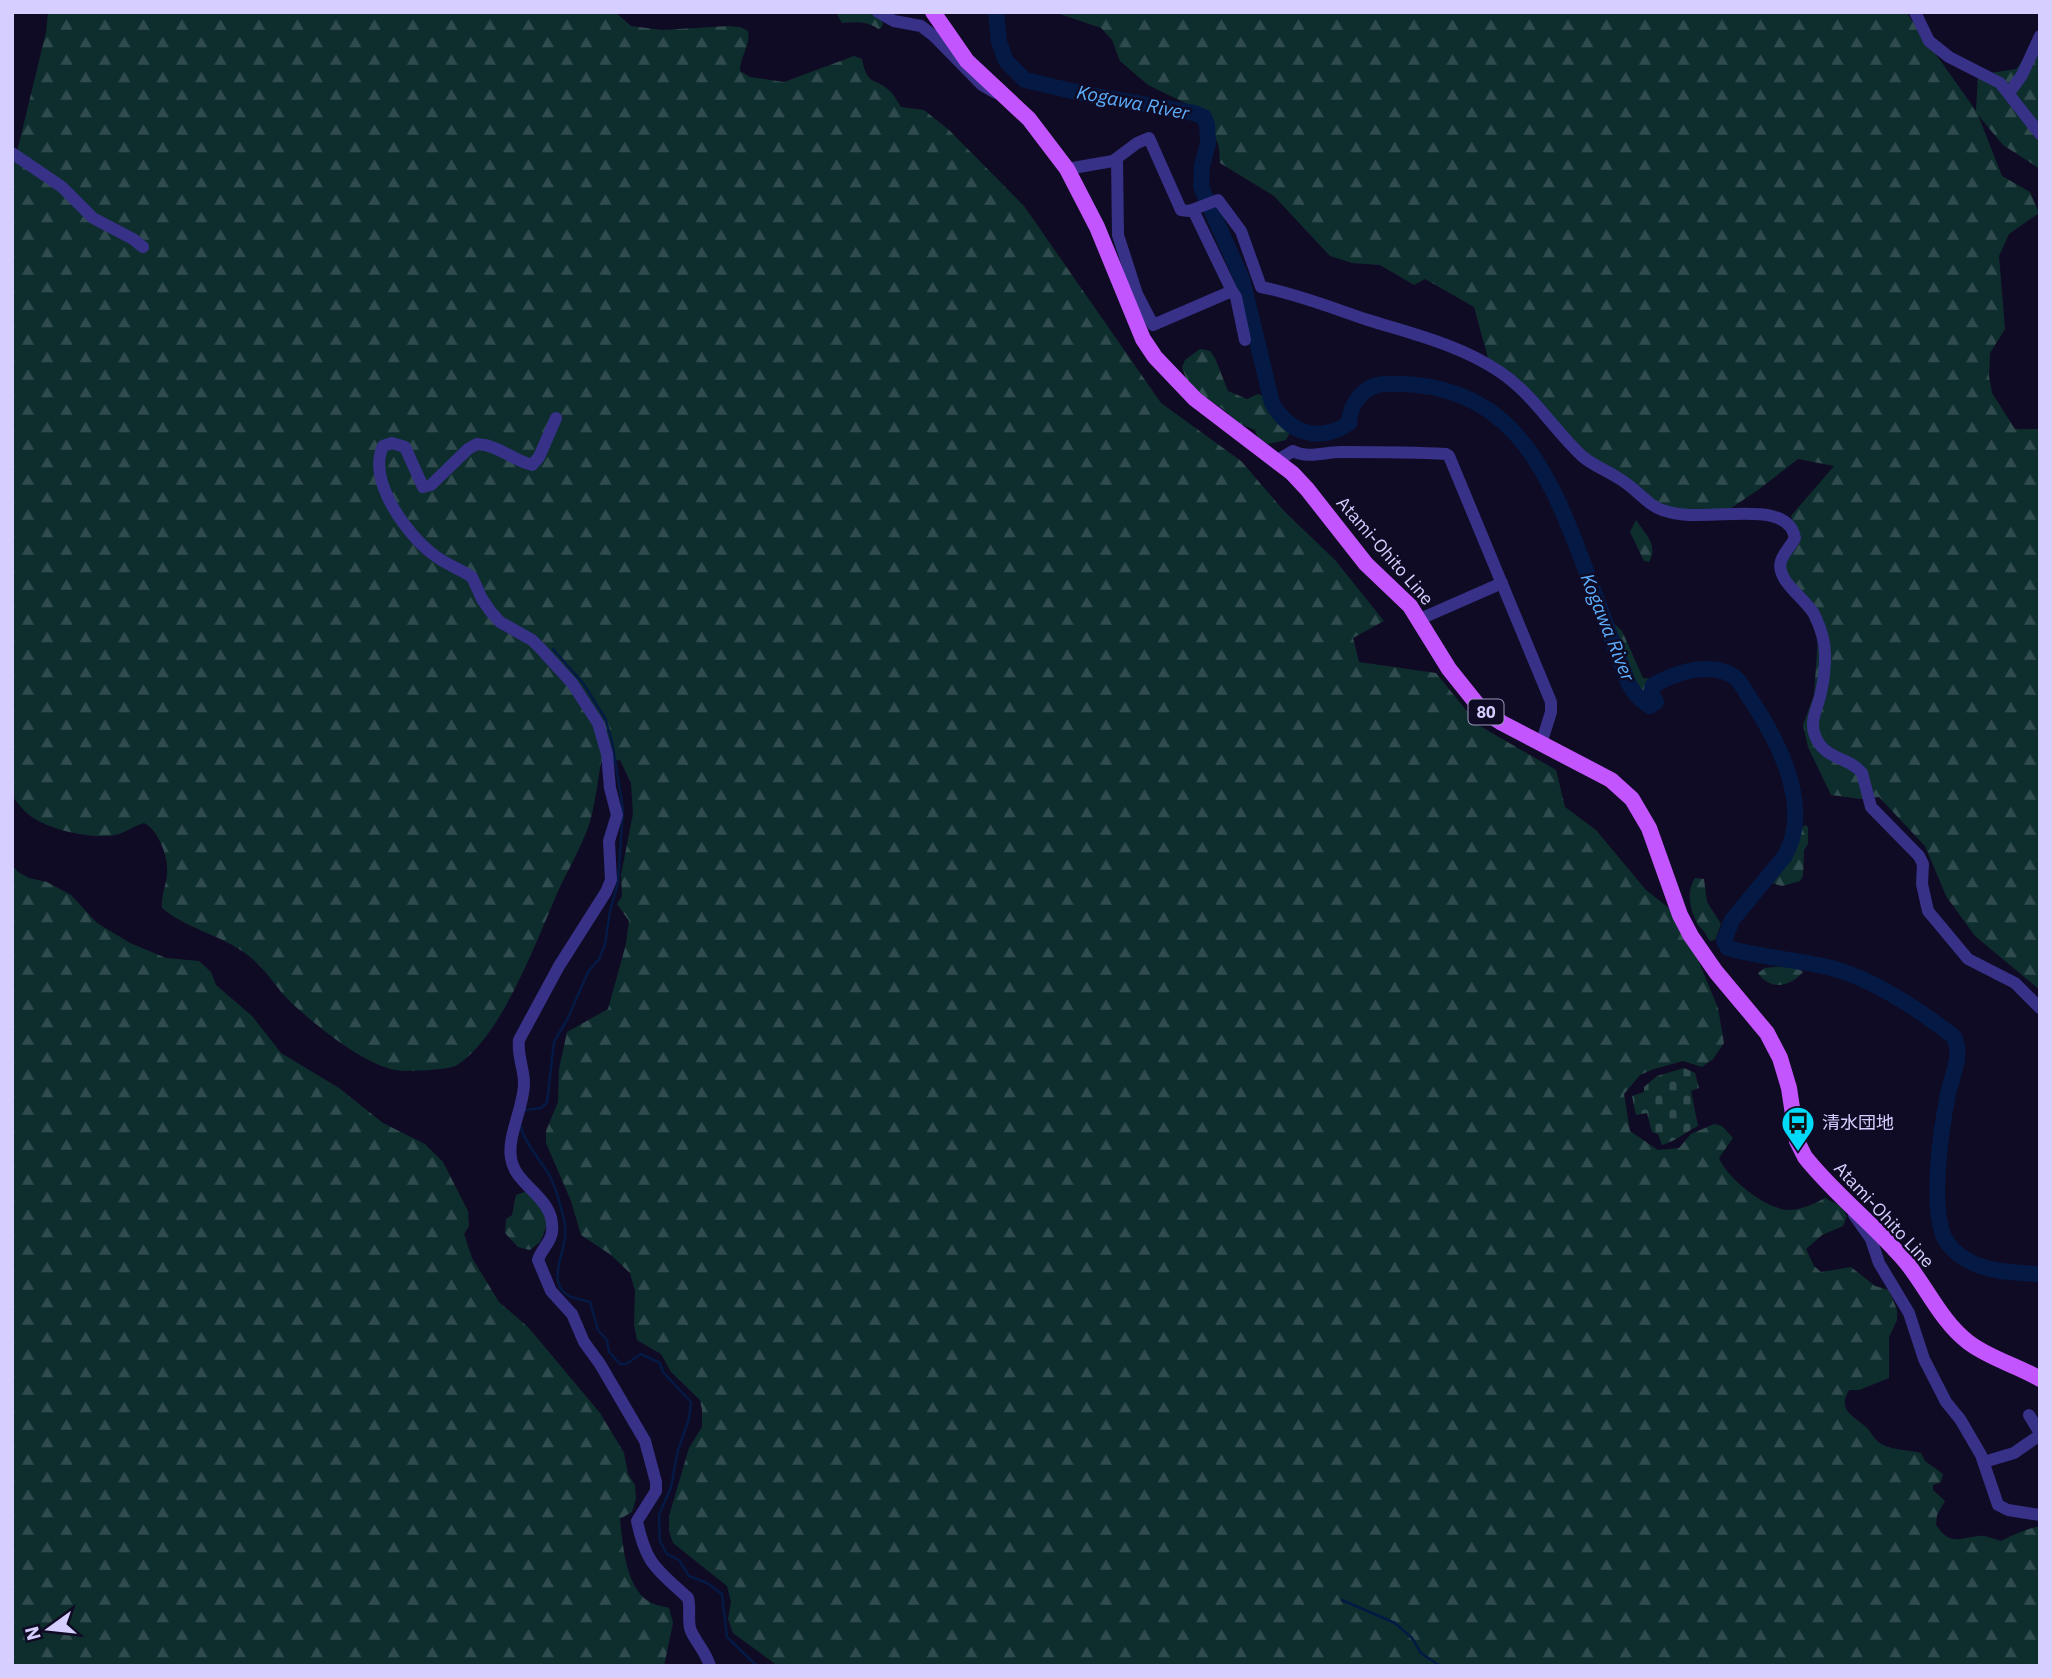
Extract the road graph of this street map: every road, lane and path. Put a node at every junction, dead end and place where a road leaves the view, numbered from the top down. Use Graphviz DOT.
graph roads {
  1 [pos="878,12"];
  2 [pos="933,12"];
  3 [pos="1915,12"];
  4 [pos="2040,37"];
  5 [pos="2009,93"];
  6 [pos="1003,96"];
  7 [pos="2040,134"];
  8 [pos="12,153"];
  9 [pos="1117,159"];
  10 [pos="1067,169"];
  11 [pos="1195,209"];
  12 [pos="143,247"];
  13 [pos="1233,291"];
  14 [pos="1245,340"];
  15 [pos="556,418"];
  16 [pos="1276,461"];
  17 [pos="1502,583"];
  18 [pos="1420,619"];
  19 [pos="1541,744"];
  20 [pos="2040,1008"];
  21 [pos="1854,1209"];
  22 [pos="2040,1380"];
  23 [pos="2029,1415"];
  24 [pos="2040,1434"];
  25 [pos="1983,1462"];
  26 [pos="2040,1515"];
  27 [pos="710,1666"];
  1 -- 6 [label="street"];
  2 -- 6 [label="main road, Atami-Ohito Line / 80"];
  3 -- 5 [label="street"];
  4 -- 5 [label="street"];
  5 -- 7 [label="street"];
  6 -- 10 [label="main road, Atami-Ohito Line / 80"];
  8 -- 12 [label="street"];
  9 -- 10 [label="street"];
  9 -- 11 [label="street"];
  9 -- 13 [label="street"];
  10 -- 16 [label="main road, Atami-Ohito Line / 80"];
  11 -- 13 [label="street"];
  11 -- 20 [label="street"];
  13 -- 14 [label="street"];
  15 -- 27 [label="street"];
  16 -- 17 [label="street"];
  16 -- 18 [label="main road, Atami-Ohito Line / 80"];
  17 -- 18 [label="street"];
  17 -- 19 [label="street"];
  18 -- 19 [label="main road, Atami-Ohito Line / 80"];
  19 -- 21 [label="main road, Atami-Ohito Line / 80"];
  21 -- 22 [label="main road, Atami-Ohito Line / 80"];
  21 -- 25 [label="street"];
  23 -- 24 [label="street"];
  24 -- 25 [label="street"];
  25 -- 26 [label="street"];
}
